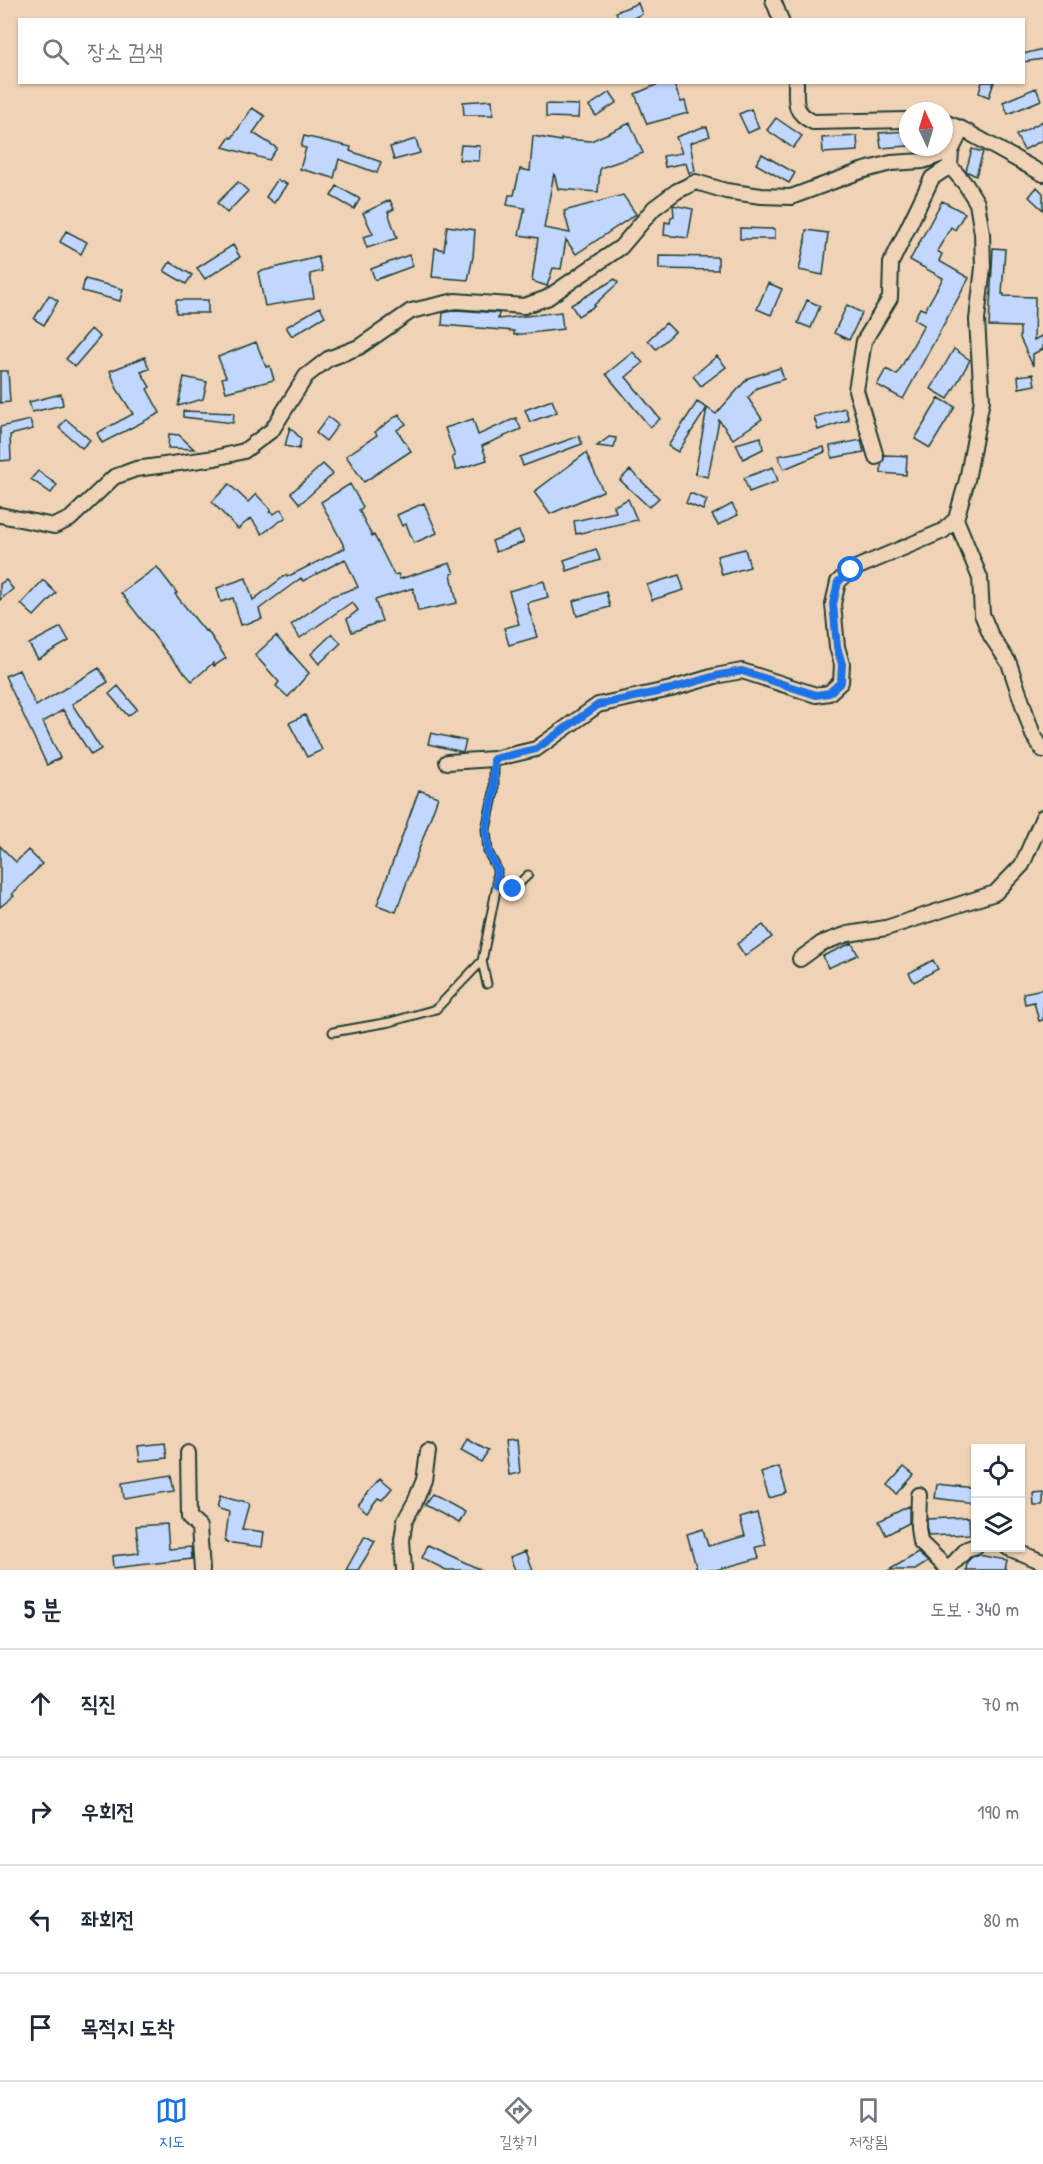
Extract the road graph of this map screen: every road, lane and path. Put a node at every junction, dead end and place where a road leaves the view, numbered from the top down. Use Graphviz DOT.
graph roads {
  1 [pos="773,0"];
  2 [pos="780,18"];
  3 [pos="796,84"];
  4 [pos="899,120"];
  5 [pos="953,126"];
  6 [pos="962,129"];
  7 [pos="953,147"];
  8 [pos="937,156"];
  9 [pos="951,156"];
  10 [pos="950,166"];
  11 [pos="1043,174"];
  12 [pos="876,457"];
  13 [pos="0,515"];
  14 [pos="956,519"];
  15 [pos="1043,750"];
  16 [pos="494,759"];
  17 [pos="447,762"];
  18 [pos="1043,817"];
  19 [pos="528,875"];
  20 [pos="497,885"];
  21 [pos="800,959"];
  22 [pos="482,961"];
  23 [pos="487,984"];
  24 [pos="333,1032"];
  25 [pos="428,1452"];
  26 [pos="188,1453"];
  27 [pos="919,1495"];
  28 [pos="971,1548"];
  29 [pos="1018,1552"];
  30 [pos="1043,1562"];
  31 [pos="948,1569"];
  32 [pos="202,1570"];
  33 [pos="404,1570"];
  1 -- 2 [label="street"];
  3 -- 4 [label="street"];
  5 -- 6 [label="street"];
  6 -- 7 [label="street"];
  6 -- 11 [label="street"];
  8 -- 13 [label="street"];
  9 -- 10 [label="street"];
  10 -- 12 [label="street"];
  10 -- 14 [label="street"];
  14 -- 15 [label="street"];
  14 -- 16 [label="street"];
  16 -- 17 [label="street"];
  16 -- 20 [label="lane"];
  18 -- 21 [label="street"];
  19 -- 20 [label="lane"];
  20 -- 22 [label="lane"];
  22 -- 23 [label="lane"];
  22 -- 24 [label="lane"];
  25 -- 33 [label="street"];
  26 -- 32 [label="street"];
  27 -- 31 [label="street"];
  28 -- 31 [label="street"];
  29 -- 30 [label="street"];
}
